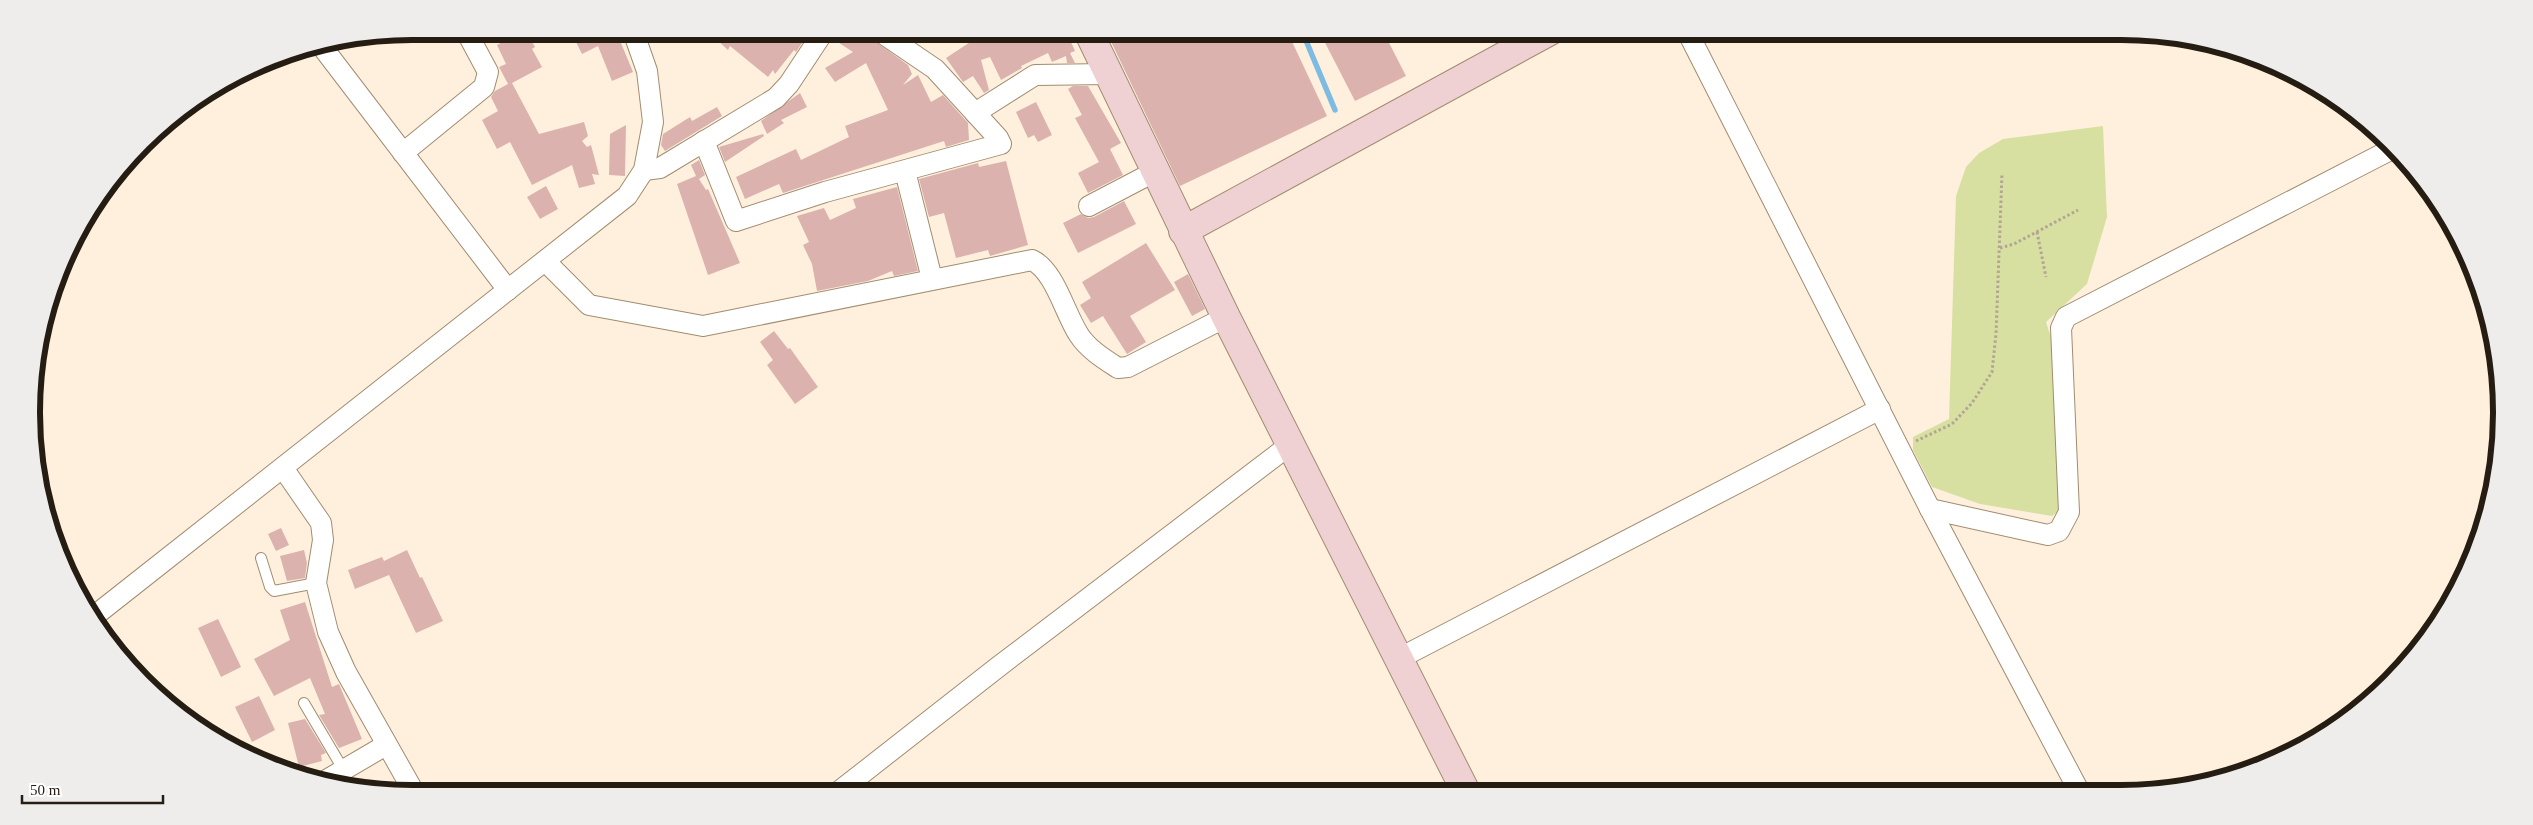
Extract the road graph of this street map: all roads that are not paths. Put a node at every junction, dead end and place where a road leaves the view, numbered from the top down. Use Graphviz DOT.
graph roads {
  1 [pos="471,40"];
  2 [pos="636,40"];
  3 [pos="818,40"];
  4 [pos="892,40"];
  5 [pos="1092,40"];
  6 [pos="1533,40"];
  7 [pos="1691,40"];
  8 [pos="325,51"];
  9 [pos="1108,74"];
  10 [pos="975,113"];
  11 [pos="704,141"];
  12 [pos="2387,152"];
  13 [pos="403,153"];
  14 [pos="644,170"];
  15 [pos="905,171"];
  16 [pos="1154,172"];
  17 [pos="1089,206"];
  18 [pos="1183,231"];
  19 [pos="545,261"];
  20 [pos="932,279"];
  21 [pos="508,290"];
  22 [pos="1226,317"];
  23 [pos="1880,409"];
  24 [pos="1291,444"];
  25 [pos="283,468"];
  26 [pos="1930,509"];
  27 [pos="261,558"];
  28 [pos="316,583"];
  29 [pos="99,612"];
  30 [pos="1398,659"];
  31 [pos="304,703"];
  32 [pos="386,745"];
  33 [pos="343,769"];
  34 [pos="332,776"];
  35 [pos="409,785"];
  36 [pos="847,785"];
  37 [pos="1462,785"];
  38 [pos="2076,785"];
  1 -- 13 [label="street"];
  2 -- 14 [label="street"];
  3 -- 11 [label="street"];
  4 -- 10 [label="street"];
  5 -- 9 [label="street"];
  6 -- 18 [label="street"];
  7 -- 23 [label="street"];
  8 -- 13 [label="street"];
  9 -- 10 [label="street"];
  9 -- 16 [label="street"];
  10 -- 15 [label="street"];
  11 -- 14 [label="street"];
  11 -- 15 [label="street"];
  12 -- 26 [label="street"];
  13 -- 21 [label="street"];
  14 -- 19 [label="street"];
  15 -- 20 [label="street"];
  16 -- 17 [label="street"];
  16 -- 18 [label="street"];
  18 -- 22 [label="street"];
  19 -- 20 [label="street"];
  19 -- 21 [label="street"];
  20 -- 22 [label="street"];
  21 -- 25 [label="street"];
  22 -- 24 [label="street"];
  23 -- 26 [label="street"];
  23 -- 30 [label="street"];
  24 -- 30 [label="street"];
  24 -- 36 [label="street"];
  25 -- 28 [label="street"];
  25 -- 29 [label="street"];
  26 -- 38 [label="street"];
  27 -- 28 [label="lane"];
  28 -- 32 [label="street"];
  30 -- 37 [label="street"];
  31 -- 33 [label="lane"];
  32 -- 33 [label="street"];
  32 -- 35 [label="street"];
  33 -- 34 [label="street"];
}
